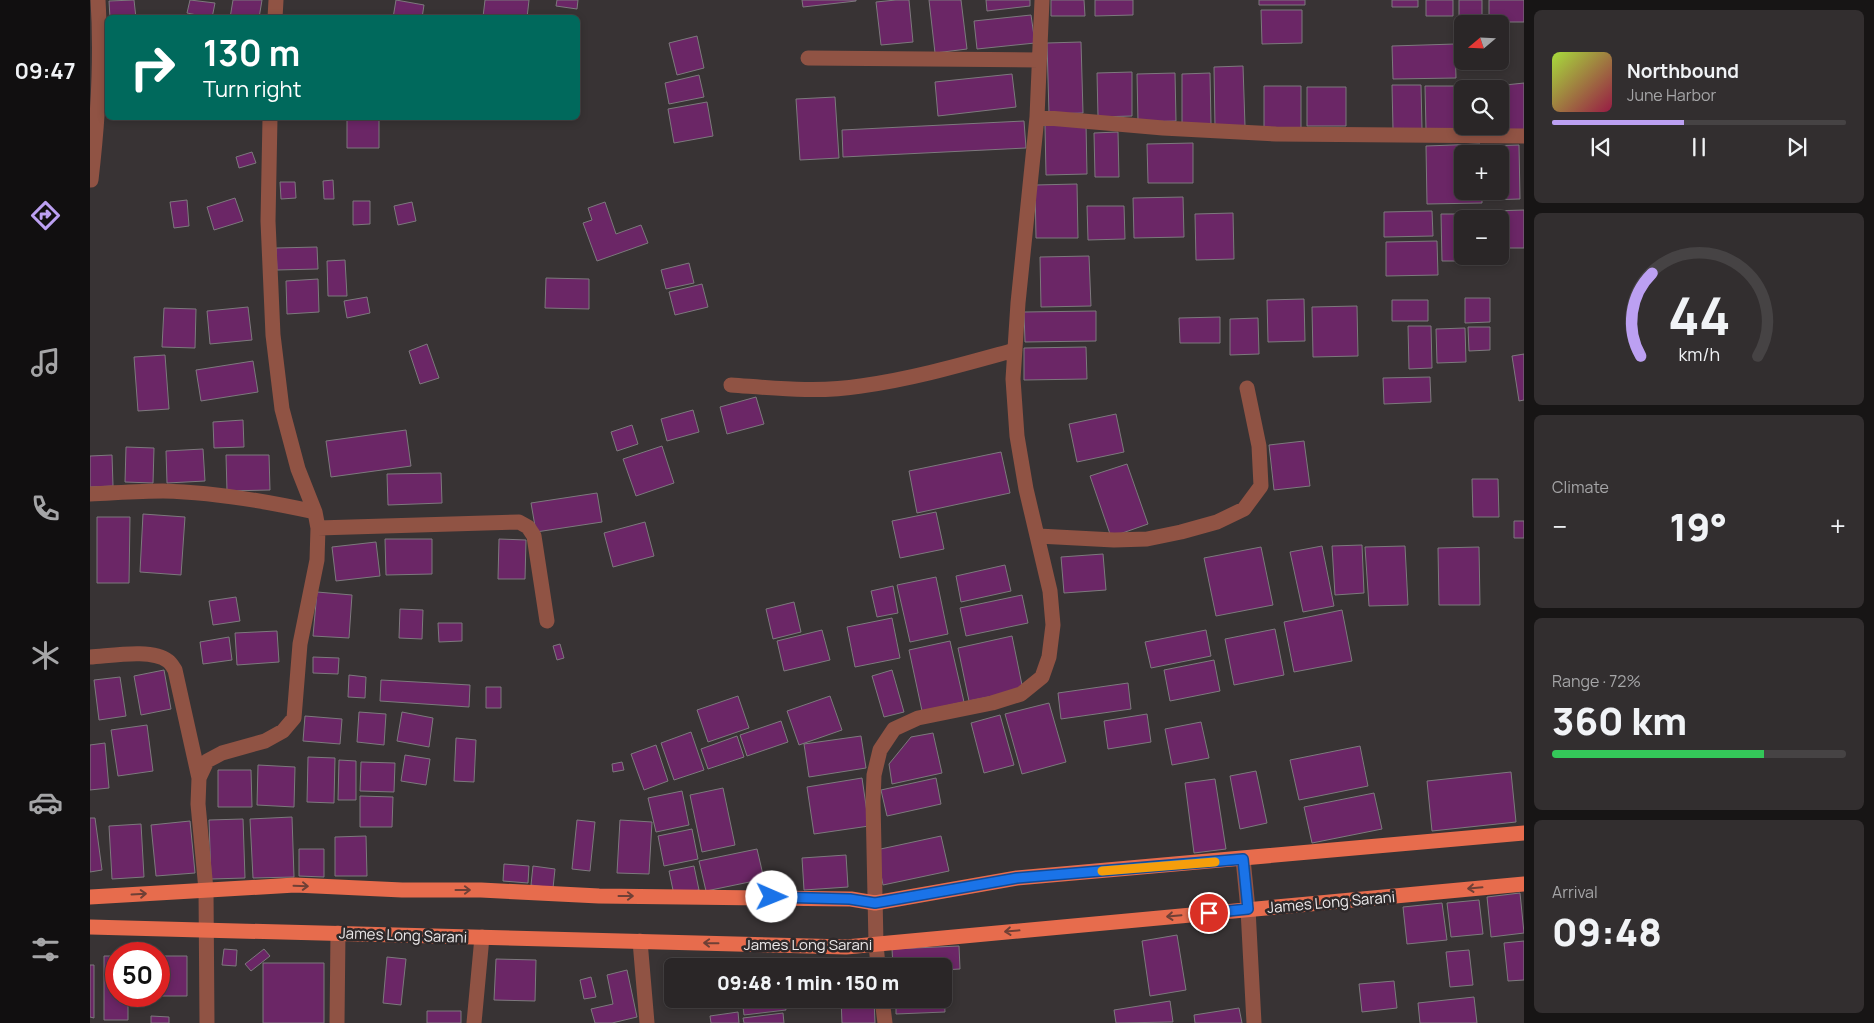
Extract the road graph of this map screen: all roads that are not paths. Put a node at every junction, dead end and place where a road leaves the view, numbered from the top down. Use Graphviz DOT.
graph roads {
  1 [pos="98,0"];
  2 [pos="276,0"];
  3 [pos="1042,0"];
  4 [pos="275,15"];
  5 [pos="808,58"];
  6 [pos="1039,60"];
  7 [pos="104,72"];
  8 [pos="1037,117"];
  9 [pos="270,120"];
  10 [pos="1524,136"];
  11 [pos="91,180"];
  12 [pos="1015,350"];
  13 [pos="731,385"];
  14 [pos="1247,388"];
  15 [pos="90,494"];
  16 [pos="315,512"];
  17 [pos="318,528"];
  18 [pos="1038,536"];
  19 [pos="547,621"];
  20 [pos="90,657"];
  21 [pos="200,778"];
  22 [pos="1524,833"];
  23 [pos="1243,859"];
  24 [pos="1524,884"];
  25 [pos="206,890"];
  26 [pos="90,897"];
  27 [pos="875,903"];
  28 [pos="1248,909"];
  29 [pos="90,927"];
  30 [pos="207,930"];
  31 [pos="338,934"];
  32 [pos="482,937"];
  33 [pos="640,941"];
  34 [pos="876,944"];
  35 [pos="877,958"];
  36 [pos="883,1008"];
  37 [pos="207,1023"];
  38 [pos="337,1023"];
  39 [pos="474,1023"];
  40 [pos="646,1023"];
  41 [pos="885,1023"];
  42 [pos="1254,1023"];
  1 -- 7 [label="street"];
  2 -- 4 [label="street"];
  3 -- 6 [label="street"];
  5 -- 6 [label="street"];
  6 -- 8 [label="street"];
  7 -- 11 [label="street"];
  8 -- 10 [label="street"];
  8 -- 12 [label="street"];
  9 -- 16 [label="street"];
  12 -- 13 [label="street"];
  12 -- 18 [label="street"];
  14 -- 18 [label="street"];
  15 -- 16 [label="street"];
  16 -- 17 [label="street"];
  17 -- 19 [label="street"];
  17 -- 21 [label="street"];
  18 -- 27 [label="street"];
  20 -- 21 [label="street"];
  21 -- 25 [label="street"];
  22 -- 23 [label="main road"];
  23 -- 27 [label="main road"];
  23 -- 28 [label="street"];
  24 -- 28 [label="main road, James Long Sarani, one-way"];
  26 -- 25 [label="main road, one-way"];
  25 -- 27 [label="main road, one-way"];
  25 -- 30 [label="street"];
  27 -- 34 [label="street"];
  28 -- 34 [label="main road, James Long Sarani, one-way"];
  28 -- 42 [label="street"];
  29 -- 30 [label="main road, James Long Sarani"];
  30 -- 31 [label="main road, James Long Sarani"];
  30 -- 37 [label="street"];
  31 -- 32 [label="main road, James Long Sarani"];
  31 -- 38 [label="street"];
  32 -- 33 [label="main road, James Long Sarani"];
  32 -- 39 [label="street"];
  34 -- 33 [label="main road, James Long Sarani, one-way"];
  33 -- 40 [label="street"];
  34 -- 35 [label="street"];
  36 -- 41 [label="street"];
}
